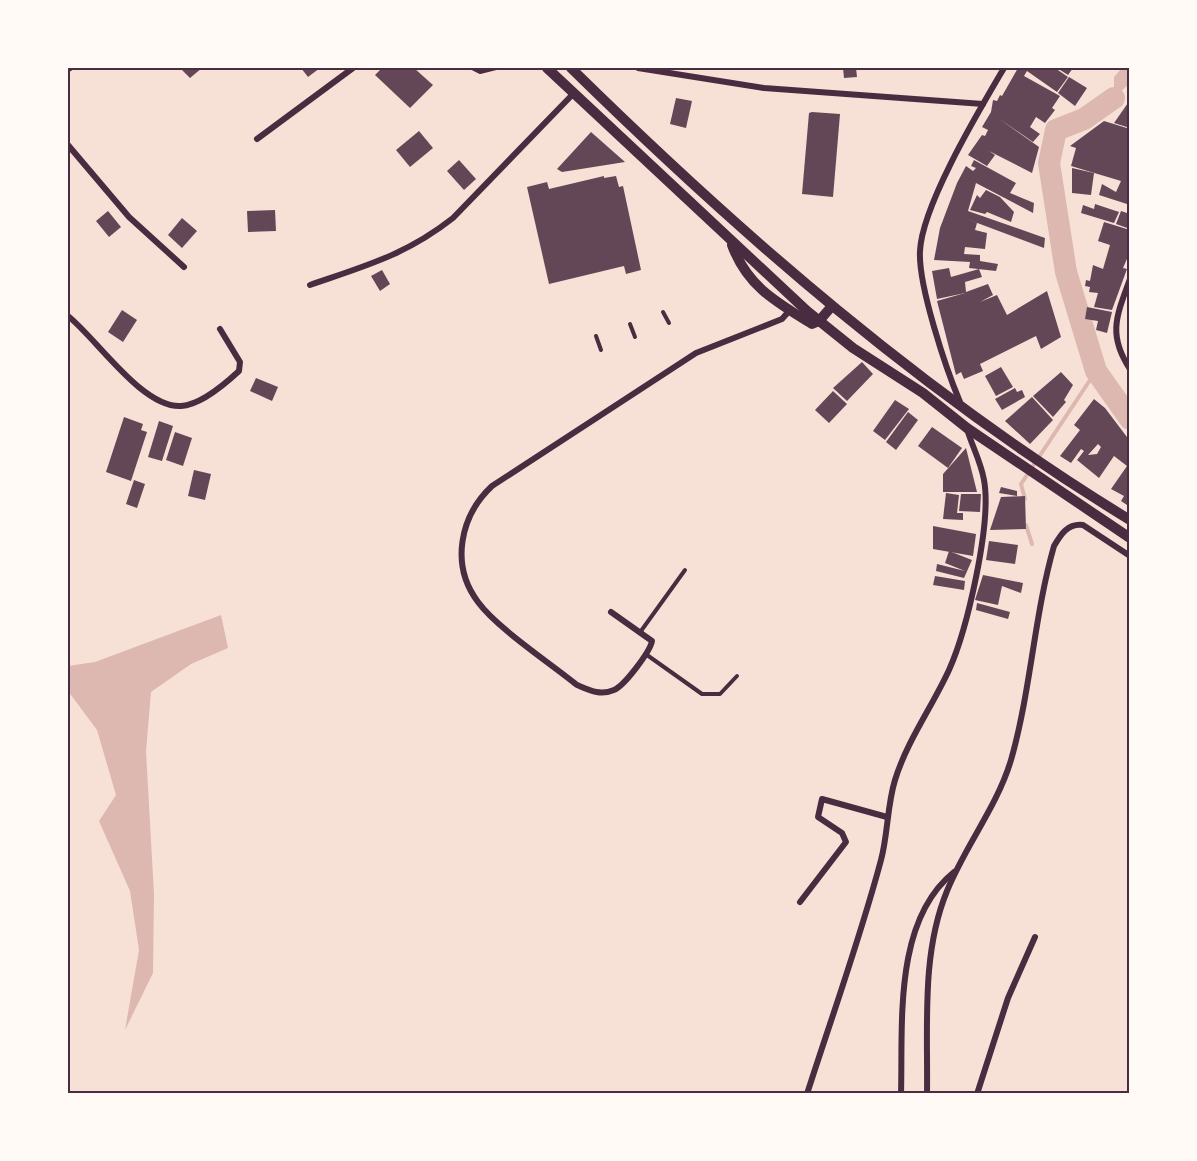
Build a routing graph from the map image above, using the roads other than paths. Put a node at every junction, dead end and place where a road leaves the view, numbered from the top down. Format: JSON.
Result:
{"nodes":[{"id":1,"x":353,"y":68,"type":"edge"},
{"id":2,"x":472,"y":68,"type":"edge"},
{"id":3,"x":496,"y":68,"type":"edge"},
{"id":4,"x":547,"y":68,"type":"edge"},
{"id":5,"x":572,"y":68,"type":"edge"},
{"id":6,"x":638,"y":68,"type":"edge"},
{"id":7,"x":647,"y":68,"type":"edge"},
{"id":8,"x":1004,"y":68,"type":"edge"},
{"id":9,"x":575,"y":92,"type":"junction"},
{"id":10,"x":983,"y":104,"type":"junction"},
{"id":11,"x":256,"y":139,"type":"dead end"},
{"id":12,"x":68,"y":145,"type":"edge"},
{"id":13,"x":731,"y":242,"type":"junction"},
{"id":14,"x":184,"y":267,"type":"dead end"},
{"id":15,"x":1130,"y":279,"type":"edge"},
{"id":16,"x":310,"y":285,"type":"dead end"},
{"id":17,"x":832,"y":306,"type":"junction"},
{"id":18,"x":663,"y":312,"type":"dead end"},
{"id":19,"x":786,"y":315,"type":"junction"},
{"id":20,"x":68,"y":316,"type":"edge"},
{"id":21,"x":819,"y":321,"type":"junction"},
{"id":22,"x":669,"y":323,"type":"dead end"},
{"id":23,"x":630,"y":324,"type":"dead end"},
{"id":24,"x":220,"y":329,"type":"dead end"},
{"id":25,"x":596,"y":336,"type":"dead end"},
{"id":26,"x":635,"y":337,"type":"dead end"},
{"id":27,"x":601,"y":350,"type":"dead end"},
{"id":28,"x":1130,"y":369,"type":"edge"},
{"id":29,"x":930,"y":384,"type":"junction"},
{"id":30,"x":922,"y":393,"type":"junction"},
{"id":31,"x":962,"y":406,"type":"junction"},
{"id":32,"x":967,"y":429,"type":"junction"},
{"id":33,"x":1130,"y":520,"type":"edge"},
{"id":34,"x":1130,"y":538,"type":"edge"},
{"id":35,"x":1130,"y":556,"type":"edge"},
{"id":36,"x":685,"y":570,"type":"dead end"},
{"id":37,"x":611,"y":612,"type":"dead end"},
{"id":38,"x":641,"y":631,"type":"junction"},
{"id":39,"x":647,"y":655,"type":"junction"},
{"id":40,"x":737,"y":676,"type":"dead end"},
{"id":41,"x":887,"y":817,"type":"junction"},
{"id":42,"x":957,"y":870,"type":"junction"},
{"id":43,"x":800,"y":902,"type":"dead end"},
{"id":44,"x":1035,"y":937,"type":"dead end"},
{"id":45,"x":807,"y":1094,"type":"edge"},
{"id":46,"x":901,"y":1094,"type":"edge"},
{"id":47,"x":927,"y":1094,"type":"edge"},
{"id":48,"x":977,"y":1094,"type":"edge"}],
"edges":[{"from":1,"to":11,"type":"street"},
{"from":2,"to":3,"type":"lane"},
{"from":4,"to":9,"type":"main road"},
{"from":5,"to":17,"type":"main road"},
{"from":6,"to":7,"type":"street"},
{"from":7,"to":10,"type":"street"},
{"from":8,"to":10,"type":"street"},
{"from":9,"to":13,"type":"main road"},
{"from":9,"to":16,"type":"street"},
{"from":10,"to":31,"type":"street"},
{"from":12,"to":14,"type":"street"},
{"from":13,"to":19,"type":"main road"},
{"from":13,"to":21,"type":"main road"},
{"from":15,"to":28,"type":"street"},
{"from":17,"to":21,"type":"main road"},
{"from":17,"to":29,"type":"main road"},
{"from":18,"to":22,"type":"lane"},
{"from":19,"to":21,"type":"main road"},
{"from":19,"to":39,"type":"street"},
{"from":20,"to":24,"type":"street"},
{"from":21,"to":30,"type":"main road"},
{"from":23,"to":26,"type":"lane"},
{"from":25,"to":27,"type":"lane"},
{"from":29,"to":30,"type":"main road"},
{"from":29,"to":31,"type":"main road"},
{"from":30,"to":32,"type":"main road"},
{"from":31,"to":33,"type":"main road"},
{"from":32,"to":34,"type":"main road"},
{"from":32,"to":41,"type":"street"},
{"from":35,"to":42,"type":"street"},
{"from":36,"to":38,"type":"lane"},
{"from":37,"to":38,"type":"street"},
{"from":38,"to":39,"type":"street"},
{"from":39,"to":40,"type":"lane"},
{"from":41,"to":43,"type":"street"},
{"from":41,"to":45,"type":"street"},
{"from":42,"to":46,"type":"street"},
{"from":42,"to":47,"type":"street"},
{"from":44,"to":48,"type":"street"}]}
